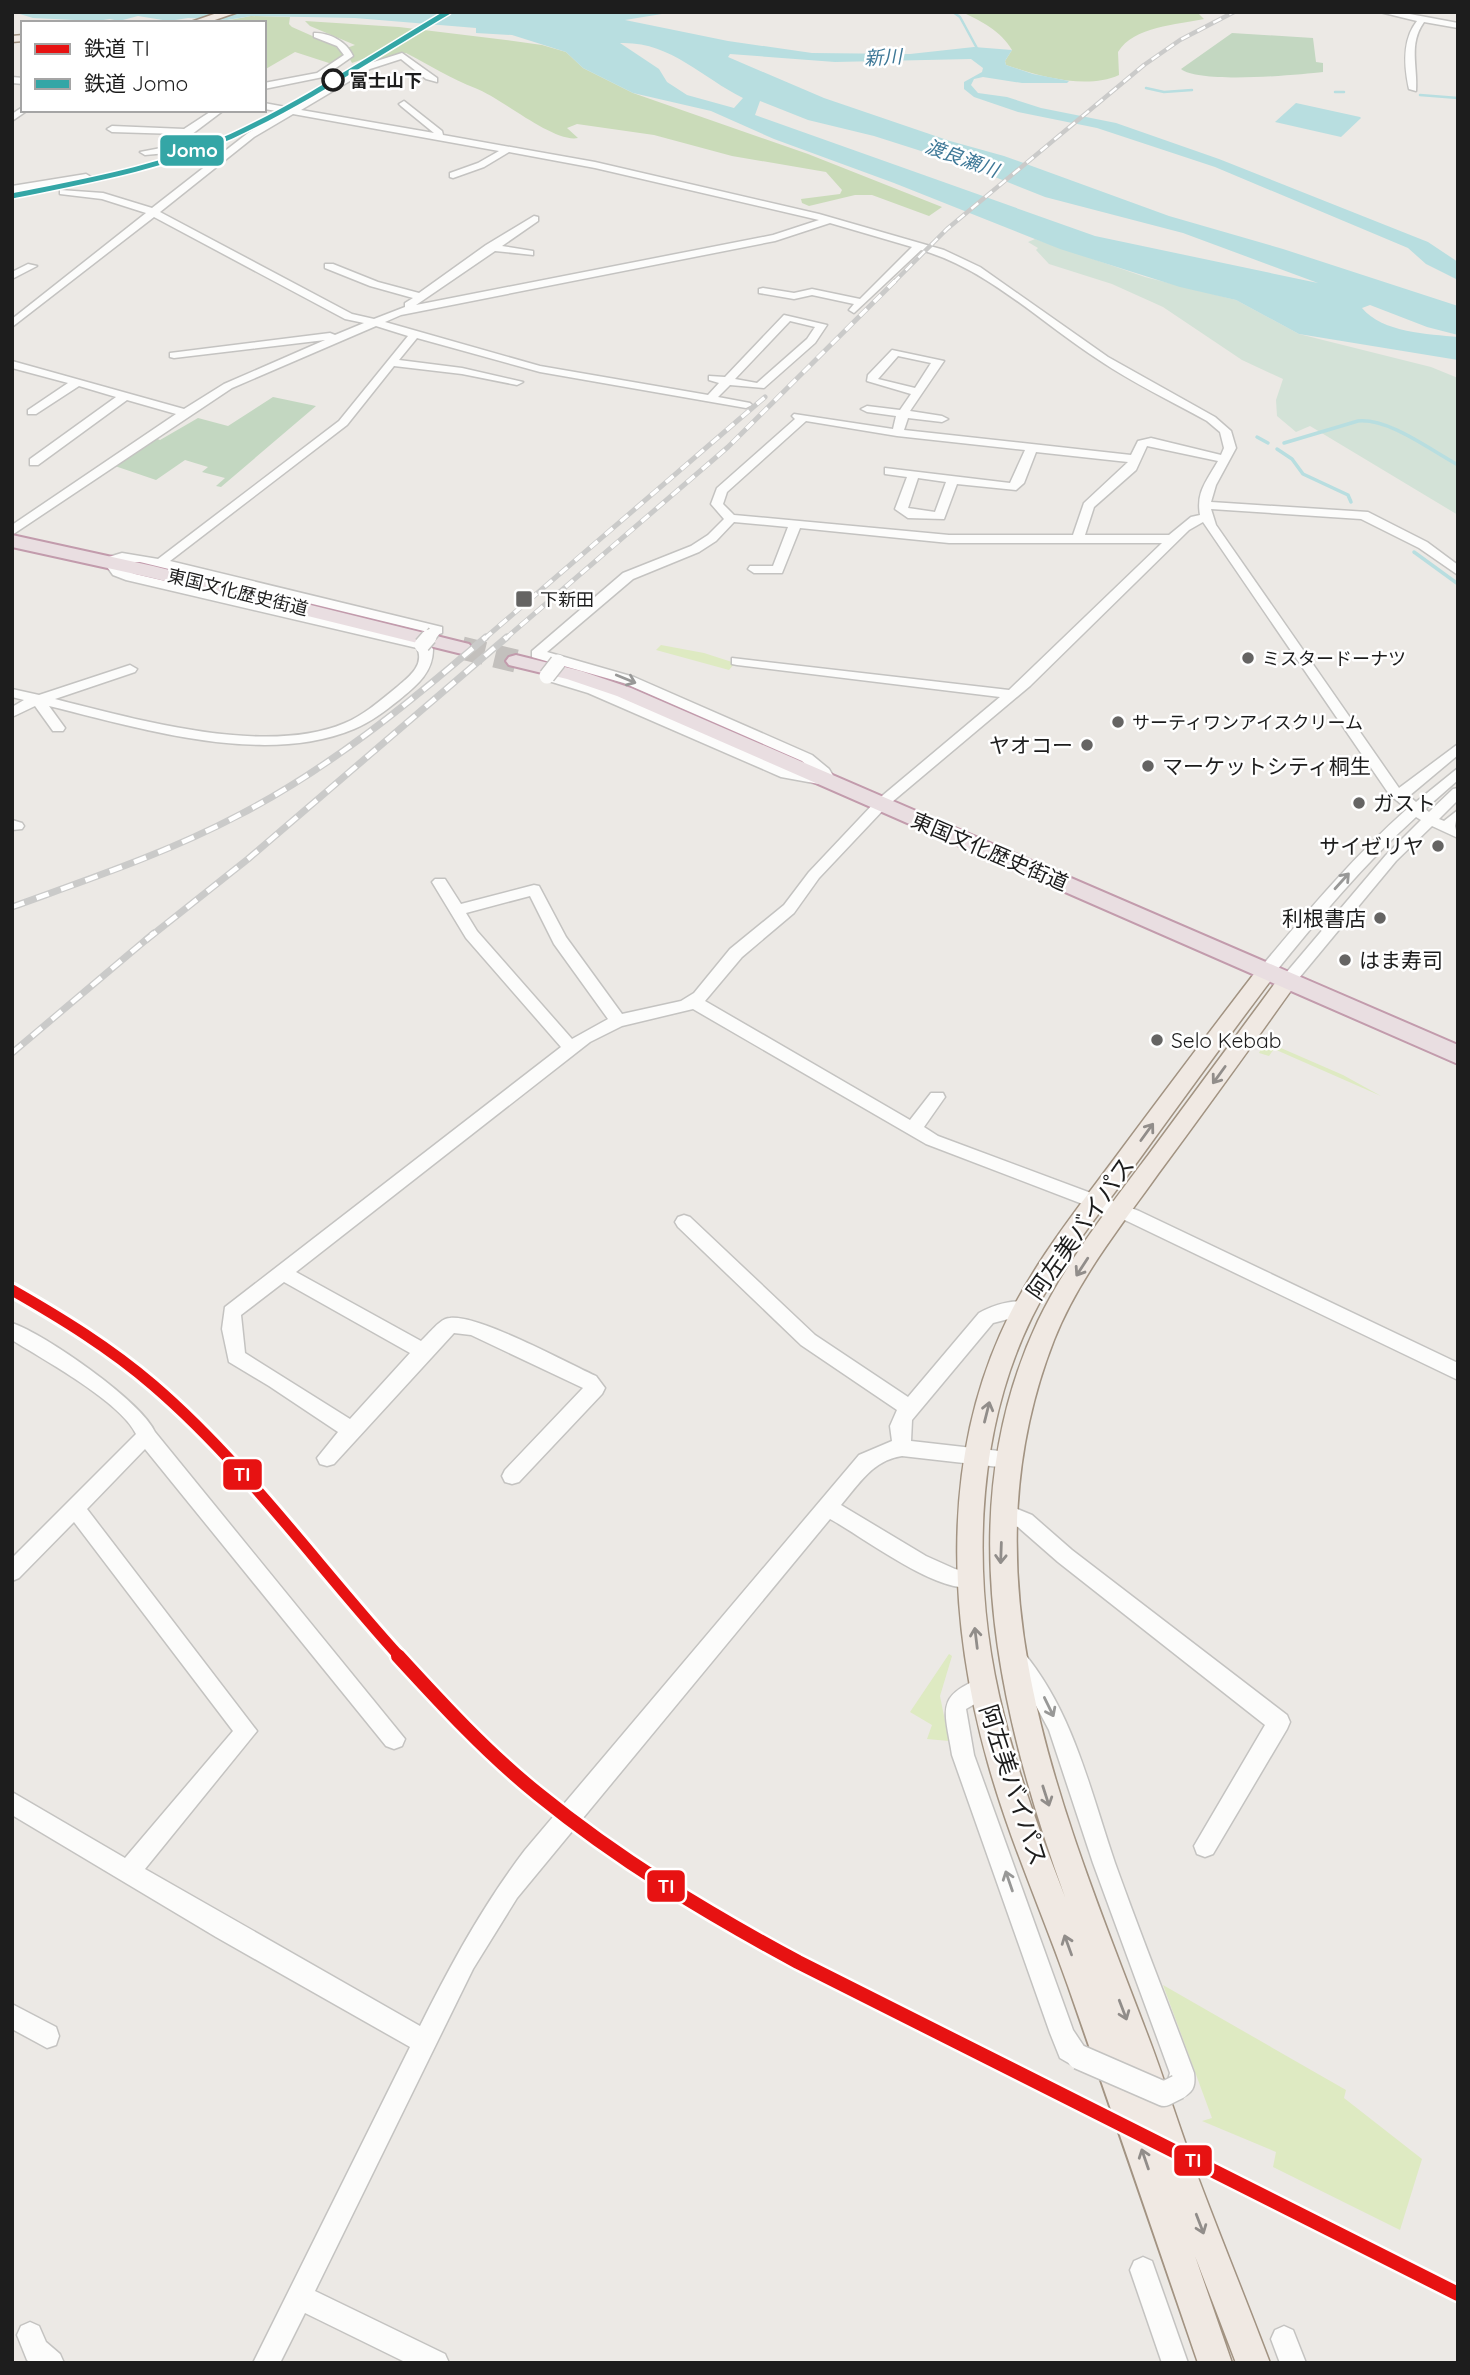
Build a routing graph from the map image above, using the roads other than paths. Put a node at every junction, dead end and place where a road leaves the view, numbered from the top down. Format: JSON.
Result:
{"nodes":[{"id":1,"x":233,"y":12,"type":"edge"},
{"id":2,"x":1384,"y":12,"type":"edge"},
{"id":3,"x":1416,"y":17,"type":"edge"},
{"id":4,"x":200,"y":21,"type":"edge"},
{"id":5,"x":1458,"y":26,"type":"edge"},
{"id":6,"x":317,"y":35,"type":"dead end"},
{"id":7,"x":434,"y":80,"type":"dead end"},
{"id":8,"x":266,"y":86,"type":"edge"},
{"id":9,"x":1413,"y":89,"type":"dead end"},
{"id":10,"x":404,"y":103,"type":"dead end"},
{"id":11,"x":266,"y":106,"type":"edge"},
{"id":12,"x":293,"y":111,"type":"junction"},
{"id":13,"x":217,"y":112,"type":"edge"},
{"id":14,"x":112,"y":129,"type":"dead end"},
{"id":15,"x":186,"y":132,"type":"junction"},
{"id":16,"x":438,"y":137,"type":"junction"},
{"id":17,"x":508,"y":149,"type":"junction"},
{"id":18,"x":145,"y":152,"type":"dead end"},
{"id":19,"x":453,"y":175,"type":"dead end"},
{"id":20,"x":86,"y":177,"type":"dead end"},
{"id":21,"x":12,"y":189,"type":"edge"},
{"id":22,"x":63,"y":192,"type":"dead end"},
{"id":23,"x":152,"y":212,"type":"junction"},
{"id":24,"x":534,"y":219,"type":"dead end"},
{"id":25,"x":830,"y":220,"type":"junction"},
{"id":26,"x":919,"y":246,"type":"junction"},
{"id":27,"x":490,"y":247,"type":"junction"},
{"id":28,"x":528,"y":253,"type":"dead end"},
{"id":29,"x":32,"y":266,"type":"dead end"},
{"id":30,"x":329,"y":266,"type":"dead end"},
{"id":31,"x":12,"y":276,"type":"edge"},
{"id":32,"x":764,"y":291,"type":"dead end"},
{"id":33,"x":422,"y":297,"type":"junction"},
{"id":34,"x":398,"y":312,"type":"junction"},
{"id":35,"x":15,"y":320,"type":"edge"},
{"id":36,"x":375,"y":321,"type":"junction"},
{"id":37,"x":348,"y":334,"type":"junction"},
{"id":38,"x":414,"y":335,"type":"junction"},
{"id":39,"x":174,"y":355,"type":"dead end"},
{"id":40,"x":393,"y":363,"type":"junction"},
{"id":41,"x":12,"y":364,"type":"edge"},
{"id":42,"x":713,"y":378,"type":"dead end"},
{"id":43,"x":727,"y":381,"type":"junction"},
{"id":44,"x":78,"y":382,"type":"junction"},
{"id":45,"x":517,"y":382,"type":"dead end"},
{"id":46,"x":918,"y":391,"type":"junction"},
{"id":47,"x":125,"y":396,"type":"junction"},
{"id":48,"x":712,"y":398,"type":"junction"},
{"id":49,"x":746,"y":405,"type":"dead end"},
{"id":50,"x":867,"y":409,"type":"dead end"},
{"id":51,"x":32,"y":412,"type":"dead end"},
{"id":52,"x":185,"y":413,"type":"junction"},
{"id":53,"x":903,"y":414,"type":"junction"},
{"id":54,"x":943,"y":419,"type":"dead end"},
{"id":55,"x":897,"y":433,"type":"junction"},
{"id":56,"x":1031,"y":449,"type":"junction"},
{"id":57,"x":1225,"y":458,"type":"junction"},
{"id":58,"x":1136,"y":459,"type":"junction"},
{"id":59,"x":34,"y":462,"type":"dead end"},
{"id":60,"x":889,"y":471,"type":"dead end"},
{"id":61,"x":914,"y":474,"type":"junction"},
{"id":62,"x":953,"y":480,"type":"junction"},
{"id":63,"x":1205,"y":512,"type":"junction"},
{"id":64,"x":731,"y":518,"type":"junction"},
{"id":65,"x":795,"y":525,"type":"junction"},
{"id":66,"x":12,"y":531,"type":"edge"},
{"id":67,"x":1078,"y":539,"type":"junction"},
{"id":68,"x":1172,"y":540,"type":"junction"},
{"id":69,"x":12,"y":541,"type":"edge"},
{"id":70,"x":106,"y":562,"type":"junction"},
{"id":71,"x":160,"y":563,"type":"junction"},
{"id":72,"x":754,"y":569,"type":"dead end"},
{"id":73,"x":1458,"y":571,"type":"edge"},
{"id":74,"x":422,"y":645,"type":"junction"},
{"id":75,"x":463,"y":648,"type":"tunnel mouth"},
{"id":76,"x":516,"y":661,"type":"tunnel mouth"},
{"id":77,"x":559,"y":661,"type":"junction"},
{"id":78,"x":737,"y":661,"type":"dead end"},
{"id":79,"x":130,"y":668,"type":"dead end"},
{"id":80,"x":12,"y":693,"type":"edge"},
{"id":81,"x":1012,"y":694,"type":"junction"},
{"id":82,"x":41,"y":700,"type":"junction"},
{"id":83,"x":12,"y":713,"type":"edge"},
{"id":84,"x":58,"y":728,"type":"dead end"},
{"id":85,"x":1458,"y":748,"type":"edge"},
{"id":86,"x":1458,"y":772,"type":"edge"},
{"id":87,"x":830,"y":782,"type":"junction"},
{"id":88,"x":1458,"y":792,"type":"edge"},
{"id":89,"x":1399,"y":797,"type":"junction"},
{"id":90,"x":881,"y":804,"type":"junction"},
{"id":91,"x":1414,"y":809,"type":"junction"},
{"id":92,"x":1458,"y":815,"type":"edge"},
{"id":93,"x":1428,"y":819,"type":"junction"},
{"id":94,"x":1451,"y":830,"type":"edge"},
{"id":95,"x":440,"y":881,"type":"dead end"},
{"id":96,"x":456,"y":910,"type":"junction"},
{"id":97,"x":1278,"y":976,"type":"junction"},
{"id":98,"x":694,"y":1002,"type":"junction"},
{"id":99,"x":618,"y":1021,"type":"junction"},
{"id":100,"x":570,"y":1048,"type":"junction"},
{"id":101,"x":1458,"y":1055,"type":"edge"},
{"id":102,"x":937,"y":1097,"type":"dead end"},
{"id":103,"x":912,"y":1130,"type":"junction"},
{"id":104,"x":1095,"y":1201,"type":"junction"},
{"id":105,"x":1120,"y":1211,"type":"junction"},
{"id":106,"x":684,"y":1222,"type":"dead end"},
{"id":107,"x":283,"y":1273,"type":"junction"},
{"id":108,"x":1025,"y":1308,"type":"junction"},
{"id":109,"x":12,"y":1330,"type":"edge"},
{"id":110,"x":422,"y":1351,"type":"junction"},
{"id":111,"x":1458,"y":1372,"type":"edge"},
{"id":112,"x":909,"y":1408,"type":"junction"},
{"id":113,"x":350,"y":1430,"type":"junction"},
{"id":114,"x":147,"y":1437,"type":"junction"},
{"id":115,"x":902,"y":1448,"type":"junction"},
{"id":116,"x":977,"y":1457,"type":"junction"},
{"id":117,"x":327,"y":1458,"type":"dead end"},
{"id":118,"x":1008,"y":1460,"type":"junction"},
{"id":119,"x":512,"y":1476,"type":"dead end"},
{"id":120,"x":825,"y":1507,"type":"junction"},
{"id":121,"x":73,"y":1510,"type":"junction"},
{"id":122,"x":1003,"y":1512,"type":"junction"},
{"id":123,"x":12,"y":1572,"type":"edge"},
{"id":124,"x":971,"y":1580,"type":"junction"},
{"id":125,"x":1009,"y":1652,"type":"junction"},
{"id":126,"x":984,"y":1687,"type":"junction"},
{"id":127,"x":394,"y":1739,"type":"dead end"},
{"id":128,"x":12,"y":1803,"type":"edge"},
{"id":129,"x":1205,"y":1846,"type":"dead end"},
{"id":130,"x":128,"y":1872,"type":"junction"},
{"id":131,"x":12,"y":2016,"type":"edge"},
{"id":132,"x":47,"y":2036,"type":"dead end"},
{"id":133,"x":424,"y":2042,"type":"junction"},
{"id":134,"x":1143,"y":2270,"type":"dead end"},
{"id":135,"x":298,"y":2296,"type":"junction"},
{"id":136,"x":30,"y":2335,"type":"dead end"},
{"id":137,"x":51,"y":2363,"type":"edge"},
{"id":138,"x":266,"y":2363,"type":"edge"},
{"id":139,"x":436,"y":2363,"type":"edge"},
{"id":140,"x":1175,"y":2363,"type":"edge"},
{"id":141,"x":1215,"y":2363,"type":"edge"},
{"id":142,"x":1253,"y":2363,"type":"edge"}],
"edges":[{"from":1,"to":4,"type":"main road"},
{"from":2,"to":3,"type":"street"},
{"from":3,"to":5,"type":"street"},
{"from":3,"to":9,"type":"street"},
{"from":6,"to":8,"type":"street"},
{"from":7,"to":12,"type":"street"},
{"from":10,"to":16,"type":"street"},
{"from":11,"to":12,"type":"street"},
{"from":12,"to":16,"type":"street"},
{"from":12,"to":23,"type":"street"},
{"from":13,"to":15,"type":"street"},
{"from":14,"to":15,"type":"street"},
{"from":15,"to":18,"type":"street"},
{"from":16,"to":17,"type":"street"},
{"from":17,"to":19,"type":"street"},
{"from":17,"to":25,"type":"street"},
{"from":20,"to":21,"type":"street"},
{"from":22,"to":23,"type":"street"},
{"from":23,"to":35,"type":"street"},
{"from":23,"to":36,"type":"street"},
{"from":24,"to":27,"type":"street"},
{"from":25,"to":26,"type":"street"},
{"from":25,"to":34,"type":"street"},
{"from":26,"to":32,"type":"street"},
{"from":26,"to":57,"type":"street"},
{"from":27,"to":28,"type":"street"},
{"from":27,"to":33,"type":"street"},
{"from":29,"to":31,"type":"street"},
{"from":30,"to":33,"type":"street"},
{"from":33,"to":34,"type":"street"},
{"from":34,"to":36,"type":"street"},
{"from":36,"to":37,"type":"street"},
{"from":36,"to":38,"type":"street"},
{"from":37,"to":39,"type":"street"},
{"from":37,"to":52,"type":"street"},
{"from":38,"to":40,"type":"street"},
{"from":38,"to":48,"type":"street"},
{"from":40,"to":45,"type":"street"},
{"from":40,"to":71,"type":"street"},
{"from":41,"to":44,"type":"street"},
{"from":42,"to":43,"type":"street"},
{"from":43,"to":43,"type":"street"},
{"from":43,"to":48,"type":"street"},
{"from":44,"to":47,"type":"street"},
{"from":44,"to":51,"type":"street"},
{"from":46,"to":46,"type":"street"},
{"from":46,"to":53,"type":"street"},
{"from":47,"to":52,"type":"street"},
{"from":47,"to":59,"type":"street"},
{"from":48,"to":49,"type":"street"},
{"from":50,"to":53,"type":"street"},
{"from":52,"to":66,"type":"street"},
{"from":53,"to":54,"type":"street"},
{"from":53,"to":55,"type":"street"},
{"from":55,"to":56,"type":"street"},
{"from":55,"to":64,"type":"street"},
{"from":56,"to":58,"type":"street"},
{"from":56,"to":62,"type":"street"},
{"from":57,"to":58,"type":"street"},
{"from":57,"to":63,"type":"street"},
{"from":58,"to":67,"type":"street"},
{"from":60,"to":61,"type":"street"},
{"from":61,"to":62,"type":"street"},
{"from":61,"to":62,"type":"street"},
{"from":63,"to":68,"type":"street"},
{"from":63,"to":73,"type":"street"},
{"from":63,"to":89,"type":"street"},
{"from":64,"to":65,"type":"street"},
{"from":64,"to":77,"type":"street"},
{"from":65,"to":67,"type":"street"},
{"from":65,"to":72,"type":"street"},
{"from":67,"to":68,"type":"street"},
{"from":68,"to":81,"type":"street"},
{"from":69,"to":70,"type":"highway","name":"東国文化歴史街道"},
{"from":70,"to":71,"type":"street"},
{"from":70,"to":74,"type":"street"},
{"from":70,"to":75,"type":"highway","name":"東国文化歴史街道"},
{"from":71,"to":74,"type":"street","bridge":true},
{"from":74,"to":82,"type":"street"},
{"from":76,"to":87,"type":"highway","name":"東国文化歴史街道"},
{"from":77,"to":87,"type":"street","one_way":true},
{"from":77,"to":87,"type":"street","bridge":true},
{"from":78,"to":81,"type":"street"},
{"from":79,"to":82,"type":"street"},
{"from":80,"to":82,"type":"street"},
{"from":81,"to":90,"type":"street"},
{"from":82,"to":83,"type":"street"},
{"from":82,"to":84,"type":"street"},
{"from":85,"to":89,"type":"street"},
{"from":86,"to":91,"type":"street"},
{"from":87,"to":90,"type":"highway","name":"東国文化歴史街道"},
{"from":88,"to":93,"type":"street"},
{"from":89,"to":91,"type":"street"},
{"from":90,"to":97,"type":"highway","name":"東国文化歴史街道"},
{"from":90,"to":98,"type":"street"},
{"from":91,"to":93,"type":"street"},
{"from":97,"to":91,"type":"street","one_way":true},
{"from":92,"to":94,"type":"street"},
{"from":93,"to":94,"type":"street"},
{"from":93,"to":97,"type":"street"},
{"from":95,"to":96,"type":"street"},
{"from":96,"to":99,"type":"street"},
{"from":96,"to":100,"type":"street"},
{"from":97,"to":101,"type":"highway","name":"東国文化歴史街道"},
{"from":104,"to":97,"type":"main road","name":"阿左美バイパス","one_way":true},
{"from":97,"to":105,"type":"main road","name":"阿左美バイパス","one_way":true},
{"from":98,"to":99,"type":"street"},
{"from":98,"to":103,"type":"street"},
{"from":99,"to":100,"type":"street"},
{"from":100,"to":107,"type":"street"},
{"from":102,"to":103,"type":"street"},
{"from":103,"to":104,"type":"street"},
{"from":104,"to":105,"type":"street"},
{"from":104,"to":108,"type":"main road","name":"阿左美バイパス"},
{"from":105,"to":111,"type":"street"},
{"from":105,"to":118,"type":"main road","name":"阿左美バイパス","one_way":true},
{"from":106,"to":112,"type":"street"},
{"from":107,"to":110,"type":"street"},
{"from":107,"to":113,"type":"street"},
{"from":108,"to":112,"type":"street"},
{"from":116,"to":108,"type":"main road","name":"阿左美バイパス","one_way":true},
{"from":109,"to":114,"type":"street"},
{"from":110,"to":113,"type":"street"},
{"from":110,"to":119,"type":"street"},
{"from":112,"to":115,"type":"street"},
{"from":113,"to":117,"type":"street"},
{"from":114,"to":121,"type":"street"},
{"from":114,"to":127,"type":"street"},
{"from":115,"to":116,"type":"street"},
{"from":115,"to":120,"type":"street"},
{"from":116,"to":118,"type":"street"},
{"from":116,"to":124,"type":"main road","name":"阿左美バイパス"},
{"from":118,"to":122,"type":"main road","name":"阿左美バイパス"},
{"from":120,"to":124,"type":"street"},
{"from":120,"to":133,"type":"street"},
{"from":121,"to":123,"type":"street"},
{"from":121,"to":130,"type":"street"},
{"from":122,"to":125,"type":"main road","name":"阿左美バイパス","one_way":true},
{"from":122,"to":129,"type":"street"},
{"from":126,"to":124,"type":"main road","name":"阿左美バイパス","one_way":true},
{"from":125,"to":126,"type":"street","one_way":true,"bridge":true},
{"from":125,"to":142,"type":"main road","name":"阿左美バイパス","one_way":true},
{"from":141,"to":126,"type":"main road","name":"阿左美バイパス","one_way":true},
{"from":128,"to":130,"type":"street"},
{"from":130,"to":133,"type":"street"},
{"from":131,"to":132,"type":"street"},
{"from":133,"to":135,"type":"street"},
{"from":134,"to":140,"type":"street"},
{"from":135,"to":138,"type":"street"},
{"from":135,"to":139,"type":"street"},
{"from":136,"to":137,"type":"street"}]}
